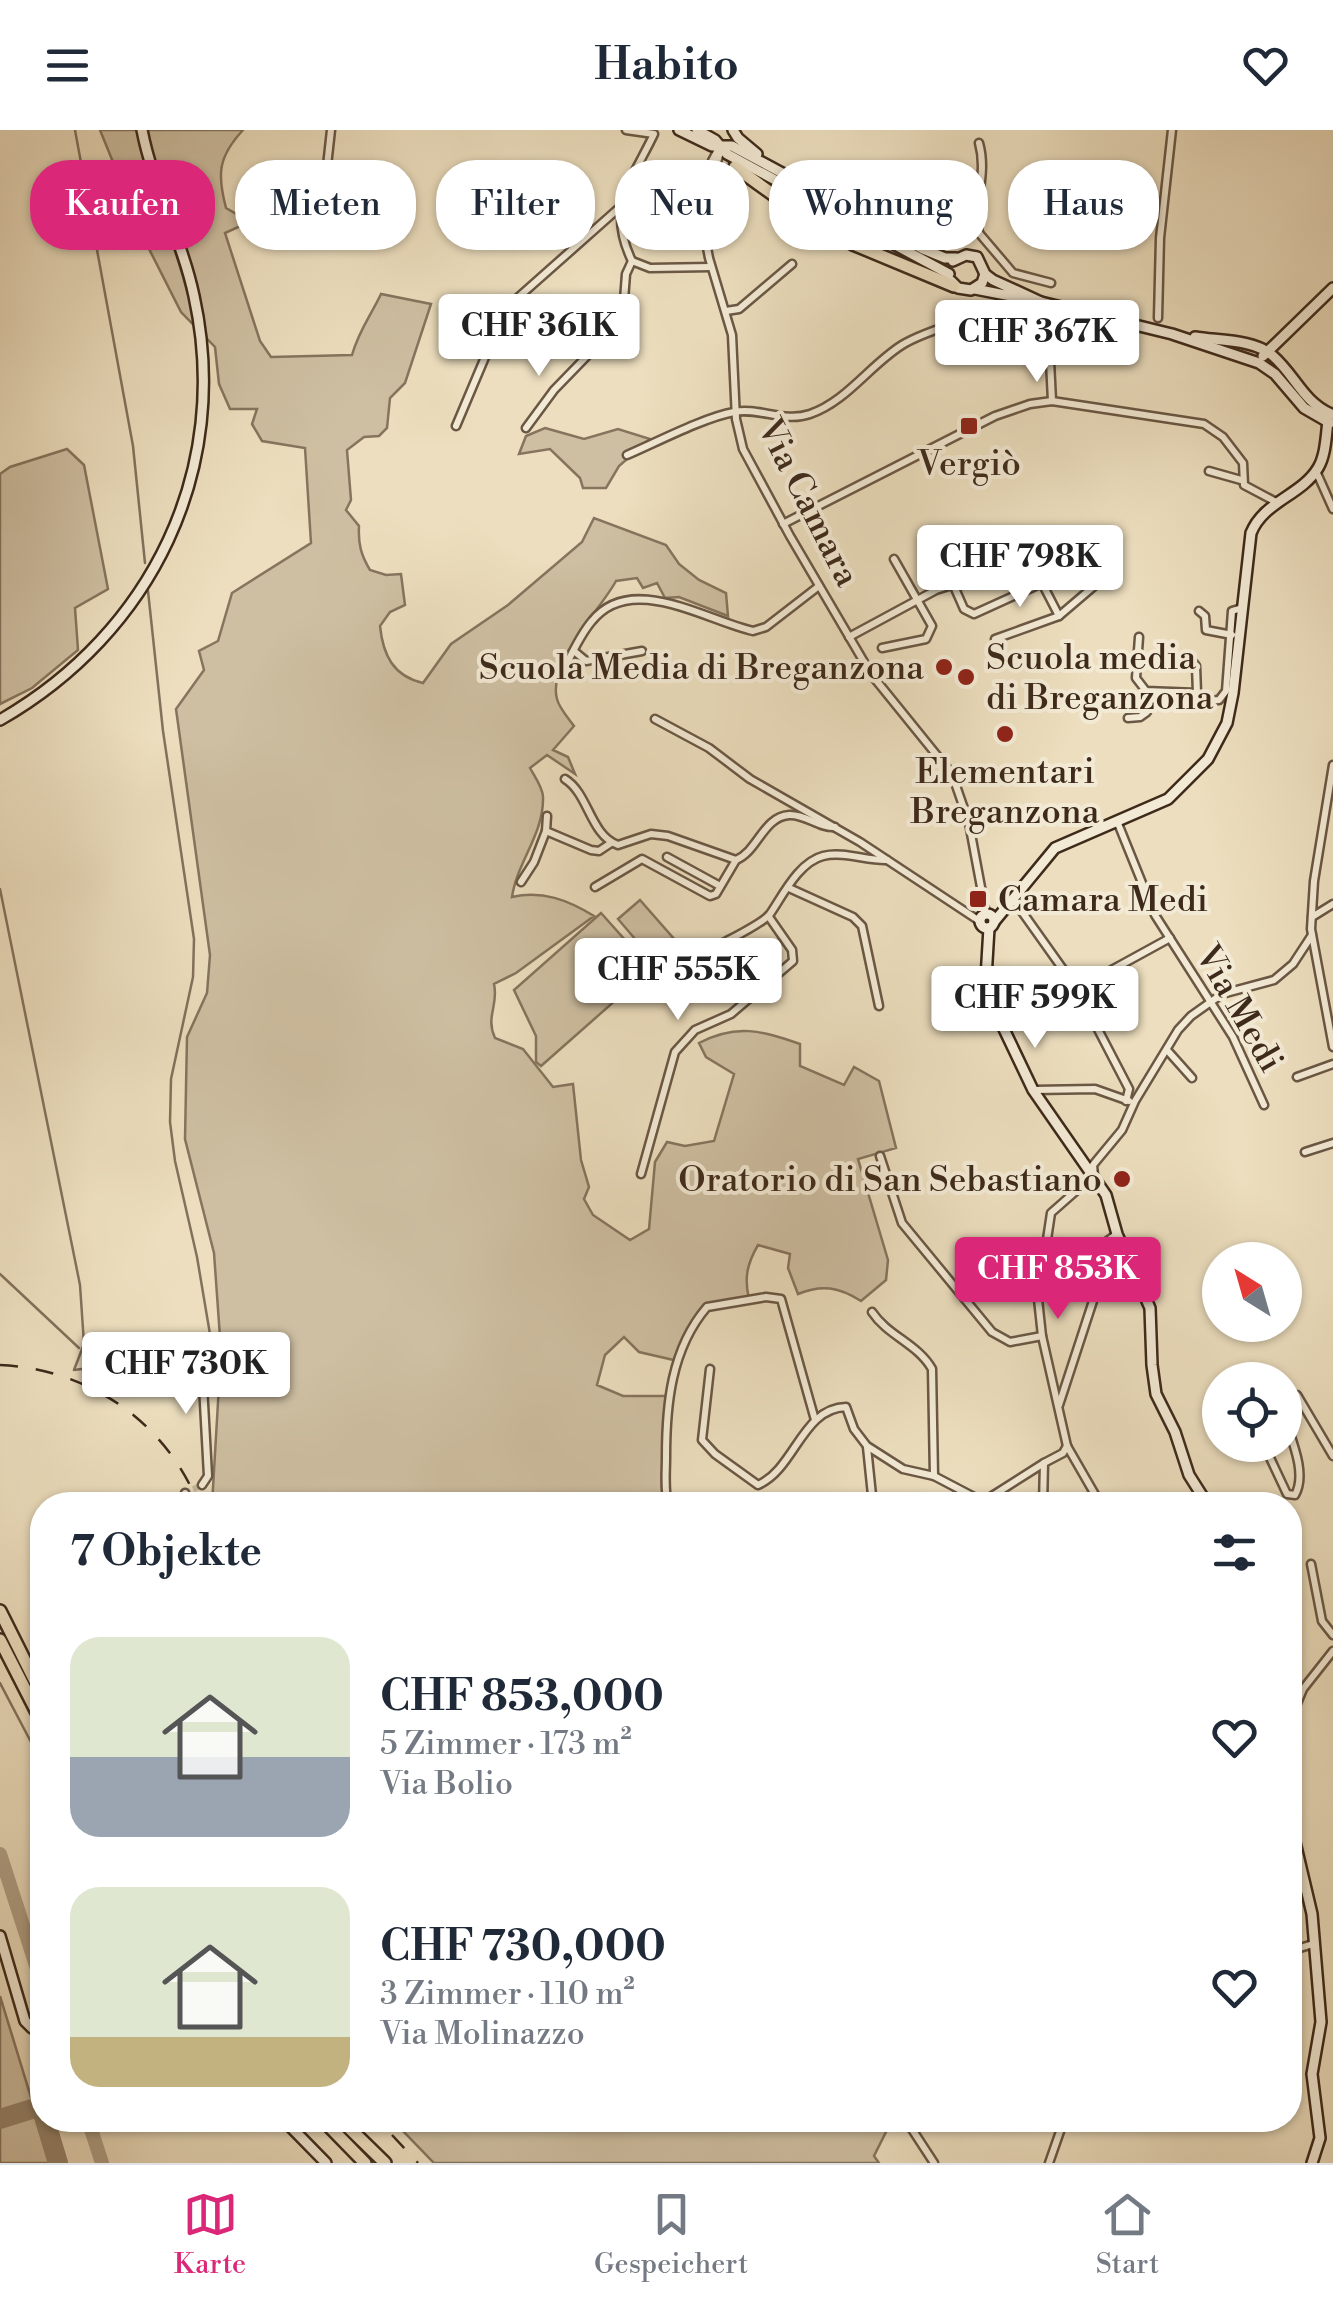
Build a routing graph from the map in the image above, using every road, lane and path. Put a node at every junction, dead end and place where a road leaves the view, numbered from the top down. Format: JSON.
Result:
{"nodes":[{"id":1,"x":142,"y":130,"type":"edge"},
{"id":2,"x":332,"y":130,"type":"edge"},
{"id":3,"x":626,"y":130,"type":"edge"},
{"id":4,"x":679,"y":130,"type":"edge"},
{"id":5,"x":698,"y":130,"type":"edge"},
{"id":6,"x":728,"y":130,"type":"edge"},
{"id":7,"x":1172,"y":130,"type":"edge"},
{"id":8,"x":979,"y":143,"type":"dead end"},
{"id":9,"x":720,"y":146,"type":"junction"},
{"id":10,"x":328,"y":160,"type":"edge"},
{"id":11,"x":642,"y":160,"type":"edge"},
{"id":12,"x":713,"y":160,"type":"edge"},
{"id":13,"x":717,"y":160,"type":"edge"},
{"id":14,"x":733,"y":160,"type":"edge"},
{"id":15,"x":769,"y":162,"type":"edge"},
{"id":16,"x":769,"y":165,"type":"edge"},
{"id":17,"x":749,"y":170,"type":"tunnel mouth"},
{"id":18,"x":749,"y":173,"type":"tunnel mouth"},
{"id":19,"x":615,"y":212,"type":"edge"},
{"id":20,"x":627,"y":250,"type":"edge"},
{"id":21,"x":708,"y":250,"type":"edge"},
{"id":22,"x":925,"y":250,"type":"edge"},
{"id":23,"x":994,"y":251,"type":"junction"},
{"id":24,"x":956,"y":258,"type":"junction"},
{"id":25,"x":632,"y":260,"type":"junction"},
{"id":26,"x":981,"y":261,"type":"junction"},
{"id":27,"x":792,"y":264,"type":"dead end"},
{"id":28,"x":711,"y":267,"type":"junction"},
{"id":29,"x":985,"y":274,"type":"junction"},
{"id":30,"x":952,"y":280,"type":"junction"},
{"id":31,"x":1051,"y":284,"type":"dead end"},
{"id":32,"x":1333,"y":288,"type":"edge"},
{"id":33,"x":975,"y":289,"type":"junction"},
{"id":34,"x":1333,"y":297,"type":"edge"},
{"id":35,"x":1041,"y":302,"type":"junction"},
{"id":36,"x":1317,"y":305,"type":"junction"},
{"id":37,"x":726,"y":311,"type":"junction"},
{"id":38,"x":1158,"y":318,"type":"dead end"},
{"id":39,"x":1172,"y":334,"type":"junction"},
{"id":40,"x":1266,"y":351,"type":"junction"},
{"id":41,"x":1259,"y":362,"type":"junction"},
{"id":42,"x":1052,"y":401,"type":"junction"},
{"id":43,"x":736,"y":411,"type":"junction"},
{"id":44,"x":1331,"y":418,"type":"edge"},
{"id":45,"x":456,"y":426,"type":"dead end"},
{"id":46,"x":526,"y":428,"type":"dead end"},
{"id":47,"x":627,"y":455,"type":"dead end"},
{"id":48,"x":1209,"y":471,"type":"dead end"},
{"id":49,"x":1316,"y":471,"type":"junction"},
{"id":50,"x":1242,"y":480,"type":"junction"},
{"id":51,"x":1276,"y":502,"type":"junction"},
{"id":52,"x":1333,"y":509,"type":"edge"},
{"id":53,"x":783,"y":524,"type":"junction"},
{"id":54,"x":894,"y":559,"type":"dead end"},
{"id":55,"x":1107,"y":574,"type":"dead end"},
{"id":56,"x":1042,"y":583,"type":"junction"},
{"id":57,"x":953,"y":584,"type":"junction"},
{"id":58,"x":820,"y":586,"type":"junction"},
{"id":59,"x":918,"y":600,"type":"junction"},
{"id":60,"x":1242,"y":608,"type":"junction"},
{"id":61,"x":1199,"y":611,"type":"dead end"},
{"id":62,"x":1059,"y":616,"type":"junction"},
{"id":63,"x":1232,"y":635,"type":"junction"},
{"id":64,"x":849,"y":637,"type":"junction"},
{"id":65,"x":1139,"y":637,"type":"dead end"},
{"id":66,"x":994,"y":639,"type":"dead end"},
{"id":67,"x":882,"y":648,"type":"dead end"},
{"id":68,"x":574,"y":651,"type":"junction"},
{"id":69,"x":642,"y":651,"type":"dead end"},
{"id":70,"x":1169,"y":658,"type":"dead end"},
{"id":71,"x":561,"y":676,"type":"dead end"},
{"id":72,"x":1146,"y":691,"type":"junction"},
{"id":73,"x":1197,"y":692,"type":"junction"},
{"id":74,"x":1128,"y":718,"type":"dead end"},
{"id":75,"x":656,"y":719,"type":"dead end"},
{"id":76,"x":0,"y":720,"type":"edge"},
{"id":77,"x":1333,"y":765,"type":"edge"},
{"id":78,"x":565,"y":779,"type":"dead end"},
{"id":79,"x":547,"y":816,"type":"dead end"},
{"id":80,"x":1117,"y":821,"type":"junction"},
{"id":81,"x":836,"y":827,"type":"junction"},
{"id":82,"x":546,"y":831,"type":"junction"},
{"id":83,"x":611,"y":843,"type":"junction"},
{"id":84,"x":667,"y":857,"type":"dead end"},
{"id":85,"x":736,"y":860,"type":"junction"},
{"id":86,"x":888,"y":860,"type":"junction"},
{"id":87,"x":521,"y":882,"type":"dead end"},
{"id":88,"x":595,"y":886,"type":"dead end"},
{"id":89,"x":720,"y":886,"type":"junction"},
{"id":90,"x":789,"y":888,"type":"junction"},
{"id":91,"x":1013,"y":899,"type":"junction"},
{"id":92,"x":1333,"y":904,"type":"edge"},
{"id":93,"x":769,"y":917,"type":"junction"},
{"id":94,"x":1312,"y":918,"type":"junction"},
{"id":95,"x":987,"y":921,"type":"junction"},
{"id":96,"x":1312,"y":935,"type":"junction"},
{"id":97,"x":1170,"y":938,"type":"junction"},
{"id":98,"x":722,"y":943,"type":"dead end"},
{"id":99,"x":1078,"y":989,"type":"junction"},
{"id":100,"x":1212,"y":1001,"type":"junction"},
{"id":101,"x":879,"y":1006,"type":"dead end"},
{"id":102,"x":1333,"y":1047,"type":"edge"},
{"id":103,"x":1167,"y":1050,"type":"junction"},
{"id":104,"x":1333,"y":1064,"type":"edge"},
{"id":105,"x":1297,"y":1077,"type":"dead end"},
{"id":106,"x":1192,"y":1078,"type":"dead end"},
{"id":107,"x":1033,"y":1090,"type":"junction"},
{"id":108,"x":1130,"y":1101,"type":"junction"},
{"id":109,"x":1264,"y":1105,"type":"dead end"},
{"id":110,"x":1333,"y":1143,"type":"edge"},
{"id":111,"x":1305,"y":1152,"type":"dead end"},
{"id":112,"x":880,"y":1156,"type":"dead end"},
{"id":113,"x":641,"y":1174,"type":"dead end"},
{"id":114,"x":1094,"y":1175,"type":"junction"},
{"id":115,"x":1117,"y":1234,"type":"junction"},
{"id":116,"x":872,"y":1312,"type":"dead end"},
{"id":117,"x":1042,"y":1336,"type":"junction"},
{"id":118,"x":201,"y":1349,"type":"dead end"},
{"id":119,"x":710,"y":1369,"type":"dead end"},
{"id":120,"x":1302,"y":1403,"type":"edge"},
{"id":121,"x":1059,"y":1406,"type":"junction"},
{"id":122,"x":814,"y":1420,"type":"junction"},
{"id":123,"x":867,"y":1446,"type":"junction"},
{"id":124,"x":1067,"y":1446,"type":"junction"},
{"id":125,"x":1333,"y":1456,"type":"edge"},
{"id":126,"x":1044,"y":1462,"type":"junction"},
{"id":127,"x":1272,"y":1462,"type":"edge"},
{"id":128,"x":1297,"y":1462,"type":"edge"},
{"id":129,"x":934,"y":1476,"type":"junction"},
{"id":130,"x":202,"y":1485,"type":"dead end"},
{"id":131,"x":666,"y":1492,"type":"edge"},
{"id":132,"x":872,"y":1492,"type":"edge"},
{"id":133,"x":966,"y":1492,"type":"edge"},
{"id":134,"x":995,"y":1492,"type":"edge"},
{"id":135,"x":1044,"y":1492,"type":"edge"},
{"id":136,"x":1093,"y":1492,"type":"edge"},
{"id":137,"x":1200,"y":1492,"type":"edge"},
{"id":138,"x":1286,"y":1492,"type":"edge"},
{"id":139,"x":1297,"y":1492,"type":"edge"},
{"id":140,"x":1311,"y":1564,"type":"dead end"},
{"id":141,"x":0,"y":1610,"type":"edge"},
{"id":142,"x":1333,"y":1634,"type":"edge"},
{"id":143,"x":0,"y":1640,"type":"edge"},
{"id":144,"x":1333,"y":1651,"type":"edge"},
{"id":145,"x":30,"y":1670,"type":"edge"},
{"id":146,"x":1302,"y":1691,"type":"edge"},
{"id":147,"x":30,"y":1699,"type":"edge"},
{"id":148,"x":1302,"y":1868,"type":"edge"},
{"id":149,"x":0,"y":1936,"type":"edge"},
{"id":150,"x":1314,"y":1944,"type":"junction"},
{"id":151,"x":1302,"y":1948,"type":"edge"},
{"id":152,"x":30,"y":2024,"type":"edge"},
{"id":153,"x":296,"y":2132,"type":"edge"},
{"id":154,"x":334,"y":2132,"type":"edge"},
{"id":155,"x":353,"y":2132,"type":"edge"},
{"id":156,"x":914,"y":2132,"type":"edge"},
{"id":157,"x":1060,"y":2132,"type":"edge"},
{"id":158,"x":326,"y":2163,"type":"edge"},
{"id":159,"x":365,"y":2163,"type":"edge"},
{"id":160,"x":385,"y":2163,"type":"edge"},
{"id":161,"x":934,"y":2163,"type":"edge"},
{"id":162,"x":1049,"y":2163,"type":"edge"},
{"id":163,"x":1312,"y":2163,"type":"edge"}],
"edges":[{"from":1,"to":76,"type":"main road"},
{"from":2,"to":10,"type":"street"},
{"from":3,"to":11,"type":"street"},
{"from":4,"to":9,"type":"main road"},
{"from":5,"to":9,"type":"main road"},
{"from":6,"to":9,"type":"main road","name":"Via Camara"},
{"from":6,"to":15,"type":"main road"},
{"from":7,"to":38,"type":"street"},
{"from":8,"to":23,"type":"street"},
{"from":9,"to":12,"type":"street","name":"Via Camara"},
{"from":9,"to":13,"type":"street","name":"Via Camara"},
{"from":9,"to":14,"type":"main road"},
{"from":9,"to":16,"type":"main road"},
{"from":17,"to":30,"type":"main road"},
{"from":18,"to":30,"type":"highway"},
{"from":19,"to":45,"type":"street"},
{"from":20,"to":25,"type":"street"},
{"from":21,"to":28,"type":"street","name":"Via Camara"},
{"from":22,"to":24,"type":"main road"},
{"from":23,"to":26,"type":"street"},
{"from":23,"to":31,"type":"street"},
{"from":24,"to":26,"type":"main road"},
{"from":24,"to":30,"type":"main road"},
{"from":25,"to":28,"type":"street"},
{"from":25,"to":46,"type":"street"},
{"from":26,"to":29,"type":"main road"},
{"from":27,"to":37,"type":"street"},
{"from":28,"to":37,"type":"street","name":"Via Camara"},
{"from":29,"to":33,"type":"main road"},
{"from":29,"to":35,"type":"main road"},
{"from":30,"to":33,"type":"main road"},
{"from":32,"to":36,"type":"main road"},
{"from":33,"to":35,"type":"main road"},
{"from":34,"to":36,"type":"street"},
{"from":35,"to":39,"type":"main road"},
{"from":36,"to":40,"type":"main road"},
{"from":37,"to":43,"type":"street","name":"Via Camara"},
{"from":39,"to":40,"type":"main road"},
{"from":39,"to":41,"type":"main road"},
{"from":40,"to":41,"type":"main road"},
{"from":40,"to":44,"type":"main road"},
{"from":41,"to":44,"type":"main road"},
{"from":42,"to":43,"type":"street"},
{"from":42,"to":50,"type":"street"},
{"from":42,"to":53,"type":"street"},
{"from":43,"to":47,"type":"street"},
{"from":43,"to":53,"type":"street","name":"Via Camara"},
{"from":44,"to":49,"type":"main road"},
{"from":48,"to":50,"type":"street"},
{"from":49,"to":51,"type":"main road"},
{"from":49,"to":52,"type":"street"},
{"from":50,"to":51,"type":"street"},
{"from":51,"to":60,"type":"main road"},
{"from":53,"to":58,"type":"street","name":"Via Camara"},
{"from":54,"to":59,"type":"street"},
{"from":55,"to":62,"type":"street"},
{"from":56,"to":57,"type":"street"},
{"from":56,"to":57,"type":"street"},
{"from":56,"to":62,"type":"street"},
{"from":57,"to":59,"type":"street"},
{"from":58,"to":64,"type":"street","name":"Via Camara"},
{"from":58,"to":68,"type":"street"},
{"from":59,"to":64,"type":"street"},
{"from":59,"to":67,"type":"street"},
{"from":60,"to":63,"type":"street"},
{"from":60,"to":80,"type":"main road"},
{"from":61,"to":63,"type":"street"},
{"from":62,"to":66,"type":"street"},
{"from":63,"to":73,"type":"street"},
{"from":64,"to":95,"type":"street","name":"Via Camara"},
{"from":65,"to":72,"type":"street"},
{"from":68,"to":69,"type":"street"},
{"from":68,"to":71,"type":"street"},
{"from":70,"to":73,"type":"street"},
{"from":72,"to":73,"type":"street"},
{"from":72,"to":74,"type":"street"},
{"from":75,"to":81,"type":"street"},
{"from":77,"to":94,"type":"street"},
{"from":78,"to":83,"type":"street"},
{"from":79,"to":82,"type":"street"},
{"from":80,"to":91,"type":"main road"},
{"from":80,"to":97,"type":"street","name":"Via Medi"},
{"from":81,"to":85,"type":"street"},
{"from":81,"to":86,"type":"street"},
{"from":82,"to":83,"type":"street"},
{"from":82,"to":87,"type":"street"},
{"from":83,"to":85,"type":"street"},
{"from":84,"to":89,"type":"street"},
{"from":85,"to":89,"type":"street"},
{"from":86,"to":90,"type":"street"},
{"from":86,"to":95,"type":"street"},
{"from":88,"to":89,"type":"street"},
{"from":90,"to":93,"type":"street"},
{"from":90,"to":101,"type":"street"},
{"from":91,"to":95,"type":"main road"},
{"from":91,"to":99,"type":"street"},
{"from":92,"to":94,"type":"street"},
{"from":93,"to":98,"type":"street"},
{"from":93,"to":113,"type":"street"},
{"from":94,"to":96,"type":"street"},
{"from":95,"to":107,"type":"main road"},
{"from":96,"to":100,"type":"street"},
{"from":96,"to":102,"type":"street"},
{"from":97,"to":99,"type":"street","name":"Via Medi"},
{"from":97,"to":100,"type":"street","name":"Via Medi"},
{"from":99,"to":108,"type":"street"},
{"from":100,"to":103,"type":"street"},
{"from":100,"to":109,"type":"street","name":"Via Medi"},
{"from":103,"to":106,"type":"street"},
{"from":103,"to":108,"type":"street"},
{"from":104,"to":105,"type":"street"},
{"from":107,"to":108,"type":"street"},
{"from":107,"to":114,"type":"main road"},
{"from":108,"to":114,"type":"street"},
{"from":110,"to":111,"type":"street"},
{"from":112,"to":117,"type":"street"},
{"from":114,"to":115,"type":"main road"},
{"from":114,"to":117,"type":"street"},
{"from":115,"to":121,"type":"street"},
{"from":115,"to":137,"type":"main road"},
{"from":116,"to":129,"type":"street"},
{"from":117,"to":121,"type":"street"},
{"from":118,"to":130,"type":"street"},
{"from":119,"to":122,"type":"street"},
{"from":120,"to":125,"type":"street"},
{"from":121,"to":124,"type":"street"},
{"from":122,"to":123,"type":"street"},
{"from":122,"to":131,"type":"street"},
{"from":123,"to":129,"type":"street"},
{"from":123,"to":132,"type":"street"},
{"from":124,"to":126,"type":"street"},
{"from":124,"to":136,"type":"street"},
{"from":126,"to":134,"type":"street"},
{"from":126,"to":135,"type":"street"},
{"from":127,"to":138,"type":"street"},
{"from":128,"to":139,"type":"street"},
{"from":129,"to":133,"type":"street"},
{"from":140,"to":142,"type":"street"},
{"from":141,"to":145,"type":"highway"},
{"from":143,"to":147,"type":"highway"},
{"from":144,"to":146,"type":"street"},
{"from":148,"to":150,"type":"main road"},
{"from":149,"to":152,"type":"main road"},
{"from":150,"to":151,"type":"street"},
{"from":150,"to":163,"type":"main road"},
{"from":153,"to":158,"type":"main road"},
{"from":154,"to":159,"type":"highway"},
{"from":155,"to":160,"type":"highway"},
{"from":156,"to":161,"type":"street"},
{"from":157,"to":162,"type":"street"}]}
